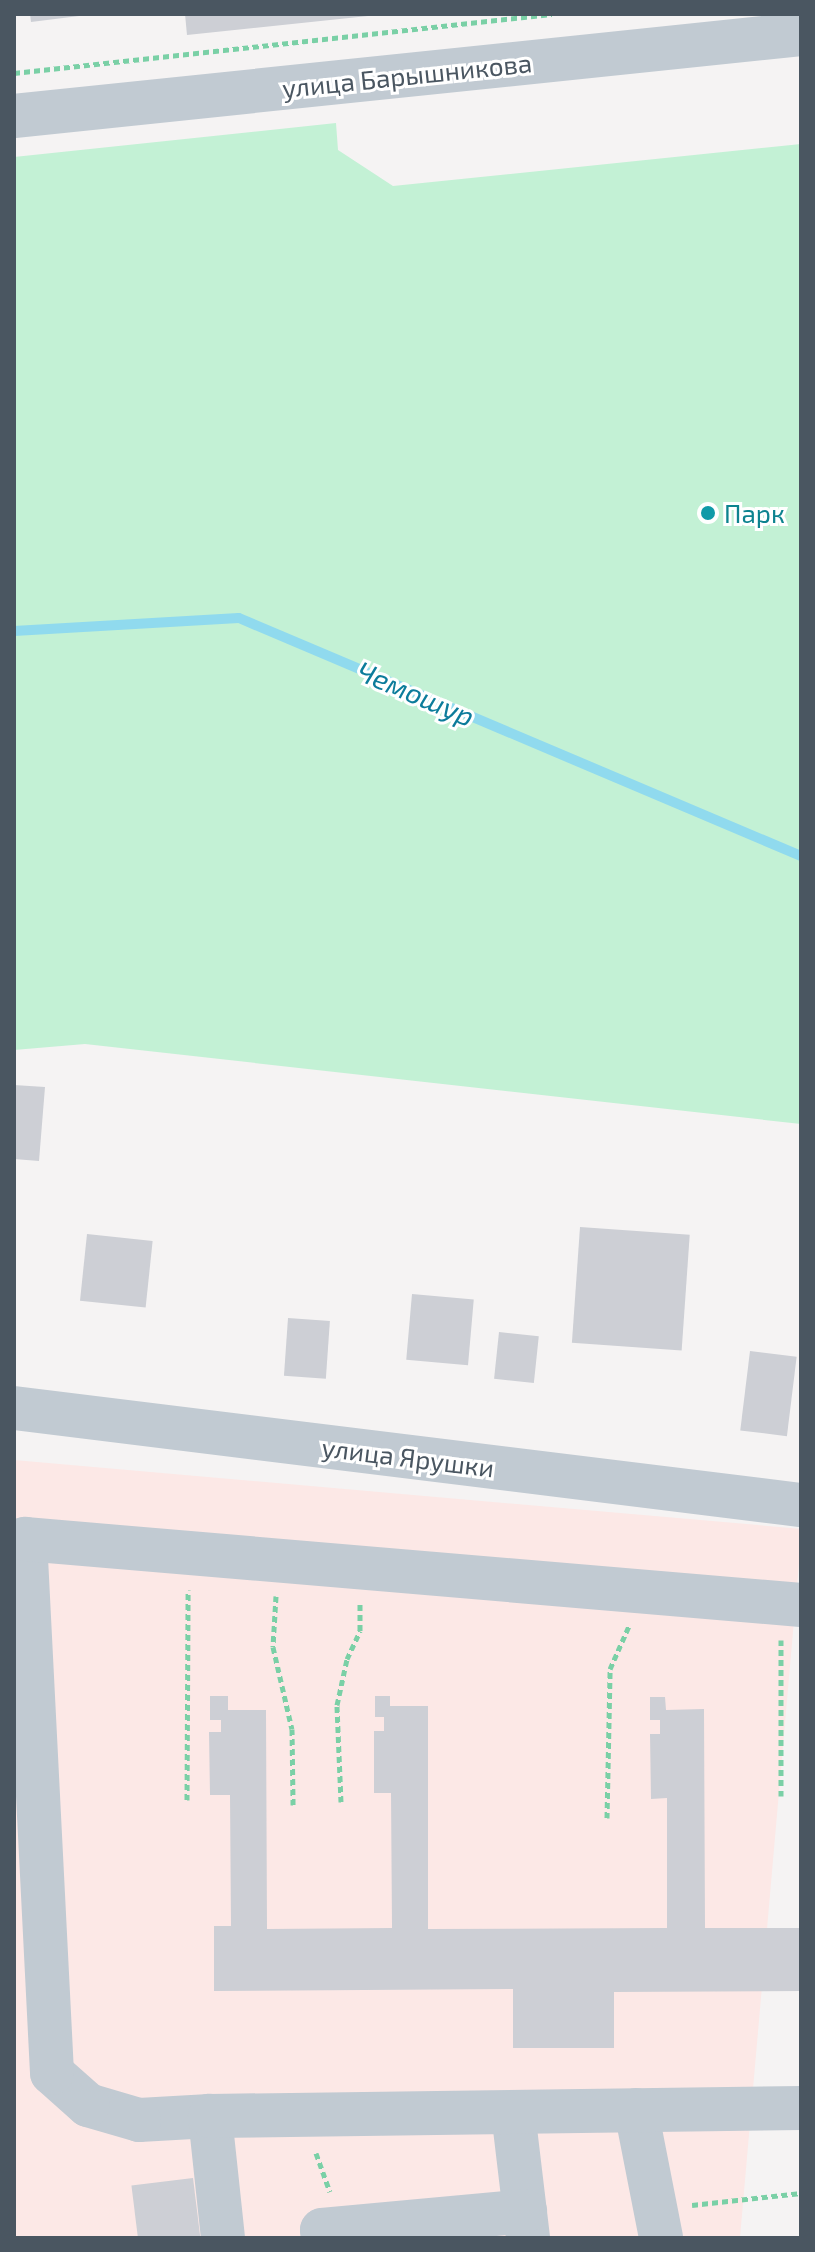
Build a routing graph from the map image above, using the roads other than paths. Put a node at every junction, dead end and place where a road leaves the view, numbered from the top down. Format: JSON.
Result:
{"nodes":[{"id":1,"x":801,"y":34,"type":"edge"},
{"id":2,"x":14,"y":116,"type":"edge"},
{"id":3,"x":14,"y":1408,"type":"edge"},
{"id":4,"x":801,"y":1505,"type":"edge"},
{"id":5,"x":791,"y":1604,"type":"edge"},
{"id":6,"x":801,"y":2108,"type":"edge"},
{"id":7,"x":636,"y":2110,"type":"junction"},
{"id":8,"x":513,"y":2112,"type":"junction"},
{"id":9,"x":210,"y":2116,"type":"junction"},
{"id":10,"x":658,"y":2223,"type":"edge"},
{"id":11,"x":526,"y":2225,"type":"edge"},
{"id":12,"x":333,"y":2233,"type":"edge"},
{"id":13,"x":223,"y":2238,"type":"edge"}],
"edges":[{"from":1,"to":2,"type":"street","name":"улица Барышникова"},
{"from":3,"to":4,"type":"street","name":"улица Ярушки"},
{"from":5,"to":9,"type":"street"},
{"from":6,"to":7,"type":"street"},
{"from":7,"to":8,"type":"street"},
{"from":7,"to":10,"type":"street"},
{"from":8,"to":9,"type":"street"},
{"from":8,"to":11,"type":"street"},
{"from":9,"to":13,"type":"street"},
{"from":11,"to":12,"type":"street"}]}
